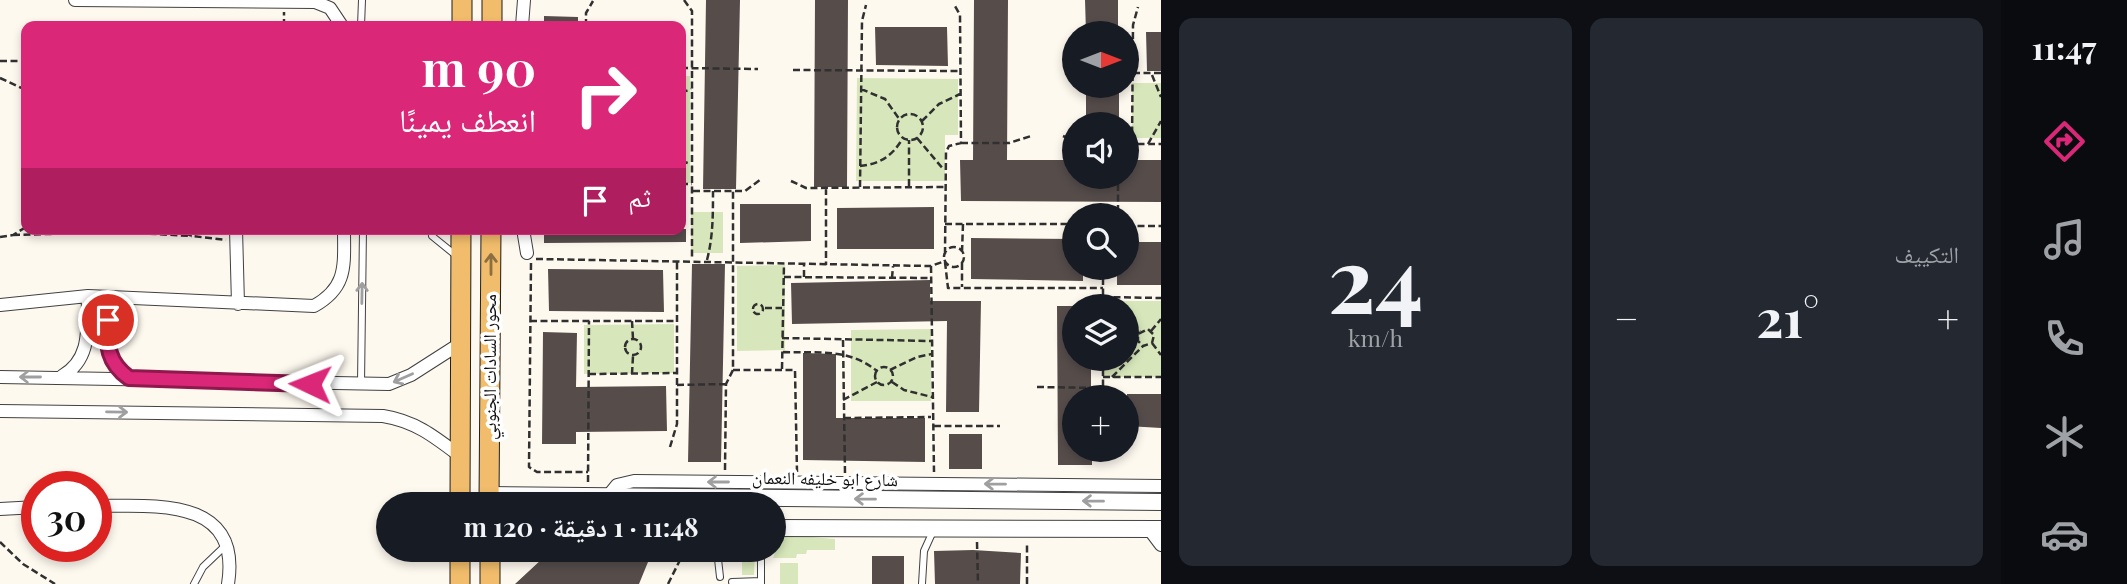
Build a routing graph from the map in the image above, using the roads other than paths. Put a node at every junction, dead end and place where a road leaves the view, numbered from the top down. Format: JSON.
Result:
{"nodes":[{"id":1,"x":75,"y":0,"type":"edge"},
{"id":2,"x":362,"y":0,"type":"edge"},
{"id":3,"x":462,"y":0,"type":"edge"},
{"id":4,"x":492,"y":0,"type":"edge"},
{"id":5,"x":524,"y":0,"type":"edge"},
{"id":6,"x":339,"y":21,"type":"edge"},
{"id":7,"x":361,"y":21,"type":"edge"},
{"id":8,"x":462,"y":21,"type":"edge"},
{"id":9,"x":492,"y":21,"type":"edge"},
{"id":10,"x":522,"y":21,"type":"edge"},
{"id":11,"x":237,"y":235,"type":"edge"},
{"id":12,"x":344,"y":235,"type":"edge"},
{"id":13,"x":363,"y":235,"type":"edge"},
{"id":14,"x":432,"y":235,"type":"edge"},
{"id":15,"x":461,"y":235,"type":"edge"},
{"id":16,"x":491,"y":235,"type":"edge"},
{"id":17,"x":524,"y":235,"type":"edge"},
{"id":18,"x":527,"y":253,"type":"dead end"},
{"id":19,"x":461,"y":260,"type":"junction"},
{"id":20,"x":88,"y":296,"type":"junction"},
{"id":21,"x":109,"y":296,"type":"junction"},
{"id":22,"x":238,"y":304,"type":"junction"},
{"id":23,"x":0,"y":305,"type":"edge"},
{"id":24,"x":461,"y":343,"type":"junction"},
{"id":25,"x":0,"y":377,"type":"edge"},
{"id":26,"x":60,"y":377,"type":"junction"},
{"id":27,"x":129,"y":378,"type":"junction"},
{"id":28,"x":361,"y":386,"type":"junction"},
{"id":29,"x":0,"y":411,"type":"edge"},
{"id":30,"x":460,"y":456,"type":"junction"},
{"id":31,"x":1161,"y":486,"type":"edge"},
{"id":32,"x":460,"y":492,"type":"edge"},
{"id":33,"x":489,"y":492,"type":"edge"},
{"id":34,"x":610,"y":492,"type":"edge"},
{"id":35,"x":786,"y":500,"type":"edge"},
{"id":36,"x":1042,"y":500,"type":"junction"},
{"id":37,"x":1161,"y":502,"type":"edge"},
{"id":38,"x":112,"y":506,"type":"edge"},
{"id":39,"x":21,"y":508,"type":"edge"},
{"id":40,"x":0,"y":509,"type":"edge"},
{"id":41,"x":936,"y":527,"type":"junction"},
{"id":42,"x":786,"y":528,"type":"edge"},
{"id":43,"x":1035,"y":528,"type":"junction"},
{"id":44,"x":1155,"y":529,"type":"edge"},
{"id":45,"x":1161,"y":545,"type":"edge"},
{"id":46,"x":226,"y":546,"type":"junction"},
{"id":47,"x":460,"y":562,"type":"edge"},
{"id":48,"x":719,"y":562,"type":"edge"},
{"id":49,"x":761,"y":562,"type":"edge"},
{"id":50,"x":720,"y":577,"type":"dead end"},
{"id":51,"x":732,"y":582,"type":"dead end"},
{"id":52,"x":761,"y":583,"type":"edge"},
{"id":53,"x":194,"y":584,"type":"edge"},
{"id":54,"x":228,"y":584,"type":"edge"},
{"id":55,"x":460,"y":584,"type":"edge"},
{"id":56,"x":922,"y":584,"type":"edge"}],
"edges":[{"from":1,"to":6,"type":"street"},
{"from":2,"to":7,"type":"lane"},
{"from":3,"to":8,"type":"main road"},
{"from":4,"to":9,"type":"main road"},
{"from":5,"to":10,"type":"street"},
{"from":11,"to":22,"type":"street"},
{"from":12,"to":22,"type":"street"},
{"from":28,"to":13,"type":"lane","one_way":true},
{"from":14,"to":19,"type":"lane"},
{"from":15,"to":19,"type":"main road","name":"محور السادات الجنوبي"},
{"from":33,"to":16,"type":"main road","name":"محور السادات الجنوبي","one_way":true},
{"from":17,"to":18,"type":"street"},
{"from":19,"to":24,"type":"main road","name":"محور السادات الجنوبي"},
{"from":20,"to":21,"type":"street"},
{"from":20,"to":23,"type":"street"},
{"from":20,"to":26,"type":"street"},
{"from":21,"to":22,"type":"street"},
{"from":21,"to":27,"type":"street"},
{"from":24,"to":28,"type":"street","one_way":true},
{"from":24,"to":30,"type":"main road","name":"محور السادات الجنوبي"},
{"from":26,"to":25,"type":"street","one_way":true},
{"from":26,"to":27,"type":"street"},
{"from":27,"to":28,"type":"street"},
{"from":29,"to":30,"type":"street","one_way":true},
{"from":30,"to":32,"type":"main road","name":"محور السادات الجنوبي"},
{"from":31,"to":34,"type":"street","one_way":true},
{"from":36,"to":35,"type":"street","name":"شارع ابو خليفه النعمان","one_way":true},
{"from":37,"to":36,"type":"street","name":"شارع ابو خليفه النعمان","one_way":true},
{"from":36,"to":43,"type":"street"},
{"from":38,"to":46,"type":"street"},
{"from":39,"to":40,"type":"street"},
{"from":41,"to":42,"type":"street"},
{"from":41,"to":43,"type":"street"},
{"from":41,"to":56,"type":"lane"},
{"from":43,"to":44,"type":"street"},
{"from":44,"to":45,"type":"street"},
{"from":46,"to":53,"type":"lane"},
{"from":46,"to":54,"type":"street"},
{"from":47,"to":55,"type":"main road"},
{"from":48,"to":50,"type":"lane"},
{"from":49,"to":52,"type":"lane"},
{"from":51,"to":52,"type":"lane"}]}
